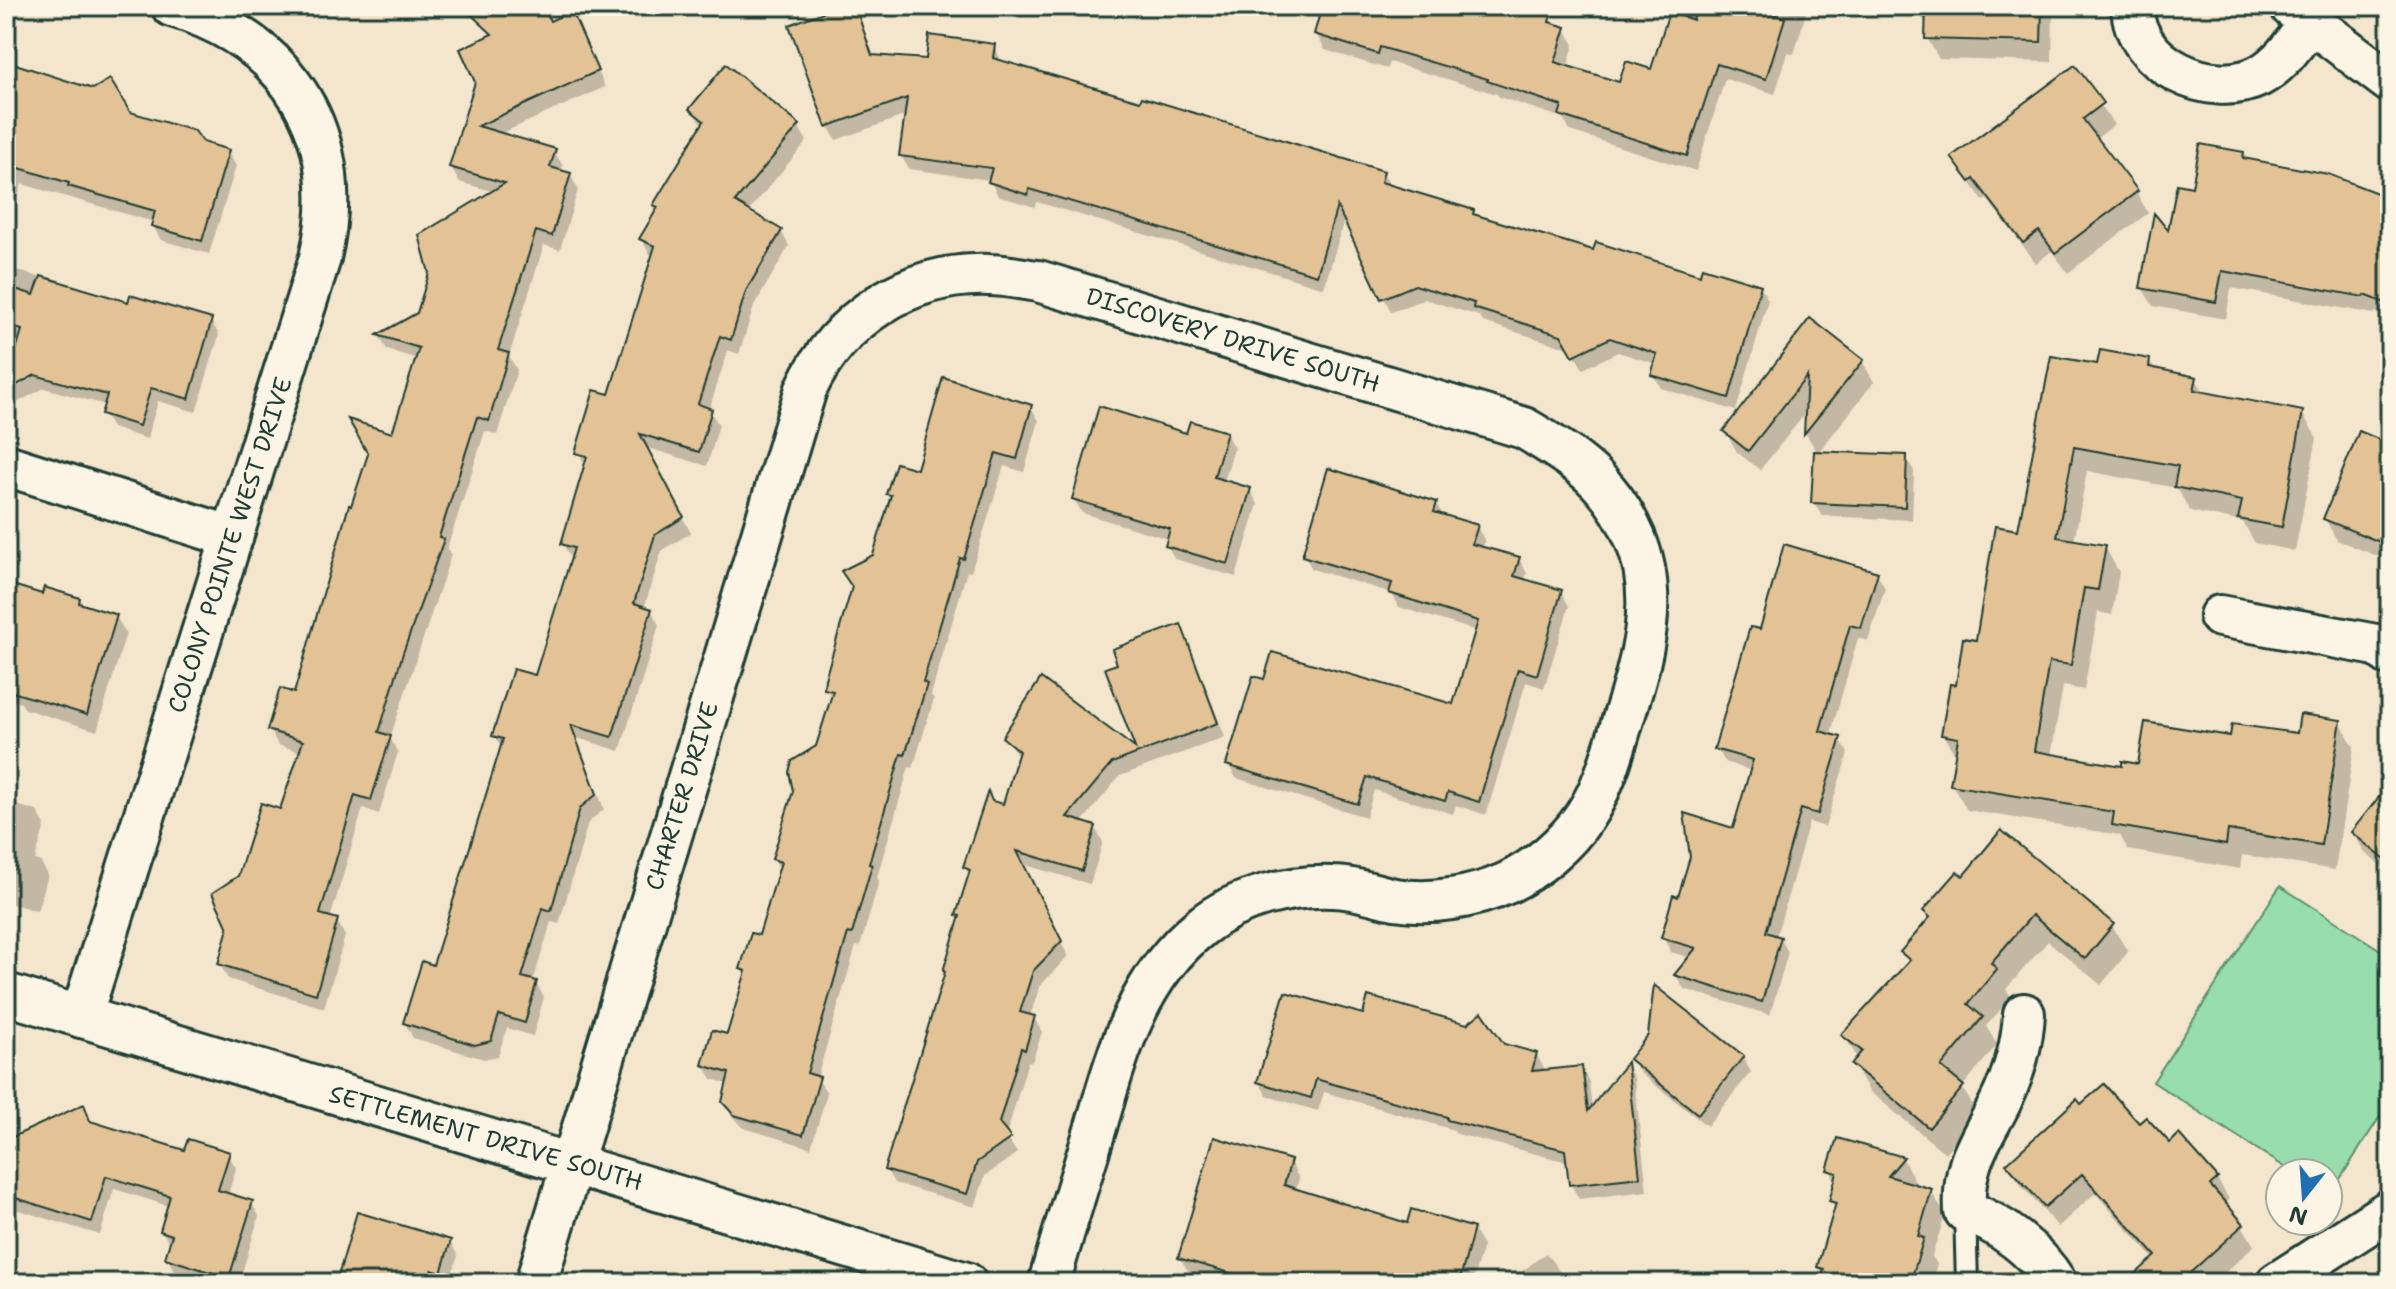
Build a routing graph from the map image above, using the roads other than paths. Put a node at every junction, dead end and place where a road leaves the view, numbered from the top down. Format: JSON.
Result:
{"nodes":[{"id":1,"x":172,"y":6,"type":"edge"},
{"id":2,"x":2132,"y":6,"type":"edge"},
{"id":3,"x":2301,"y":14,"type":"edge"},
{"id":4,"x":2390,"y":82,"type":"edge"},
{"id":5,"x":855,"y":324,"type":"joint"},
{"id":6,"x":6,"y":465,"type":"edge"},
{"id":7,"x":232,"y":537,"type":"junction"},
{"id":8,"x":2220,"y":616,"type":"dead end"},
{"id":9,"x":2390,"y":655,"type":"edge"},
{"id":10,"x":6,"y":994,"type":"edge"},
{"id":11,"x":2024,"y":1014,"type":"dead end"},
{"id":12,"x":81,"y":1017,"type":"junction"},
{"id":13,"x":572,"y":1163,"type":"junction"},
{"id":14,"x":2390,"y":1210,"type":"edge"},
{"id":15,"x":1965,"y":1211,"type":"junction"},
{"id":16,"x":536,"y":1283,"type":"edge"},
{"id":17,"x":966,"y":1283,"type":"edge"},
{"id":18,"x":1049,"y":1283,"type":"edge"},
{"id":19,"x":1967,"y":1283,"type":"edge"},
{"id":20,"x":2056,"y":1283,"type":"edge"},
{"id":21,"x":2277,"y":1283,"type":"edge"}],
"edges":[{"from":1,"to":7,"type":"street","name":"COLONY POINTE WEST DRIVE"},
{"from":2,"to":3,"type":"street"},
{"from":3,"to":4,"type":"street"},
{"from":5,"to":13,"type":"street","name":"CHARTER DRIVE"},
{"from":5,"to":18,"type":"street","name":"DISCOVERY DRIVE SOUTH"},
{"from":6,"to":7,"type":"street"},
{"from":7,"to":12,"type":"street","name":"COLONY POINTE WEST DRIVE"},
{"from":8,"to":9,"type":"street"},
{"from":10,"to":12,"type":"street","name":"SETTLEMENT DRIVE SOUTH"},
{"from":11,"to":15,"type":"street"},
{"from":12,"to":13,"type":"street","name":"SETTLEMENT DRIVE SOUTH"},
{"from":13,"to":16,"type":"street","name":"CHARTER DRIVE"},
{"from":13,"to":17,"type":"street","name":"SETTLEMENT DRIVE SOUTH"},
{"from":14,"to":21,"type":"street"},
{"from":15,"to":19,"type":"lane"},
{"from":15,"to":20,"type":"street"}]}
